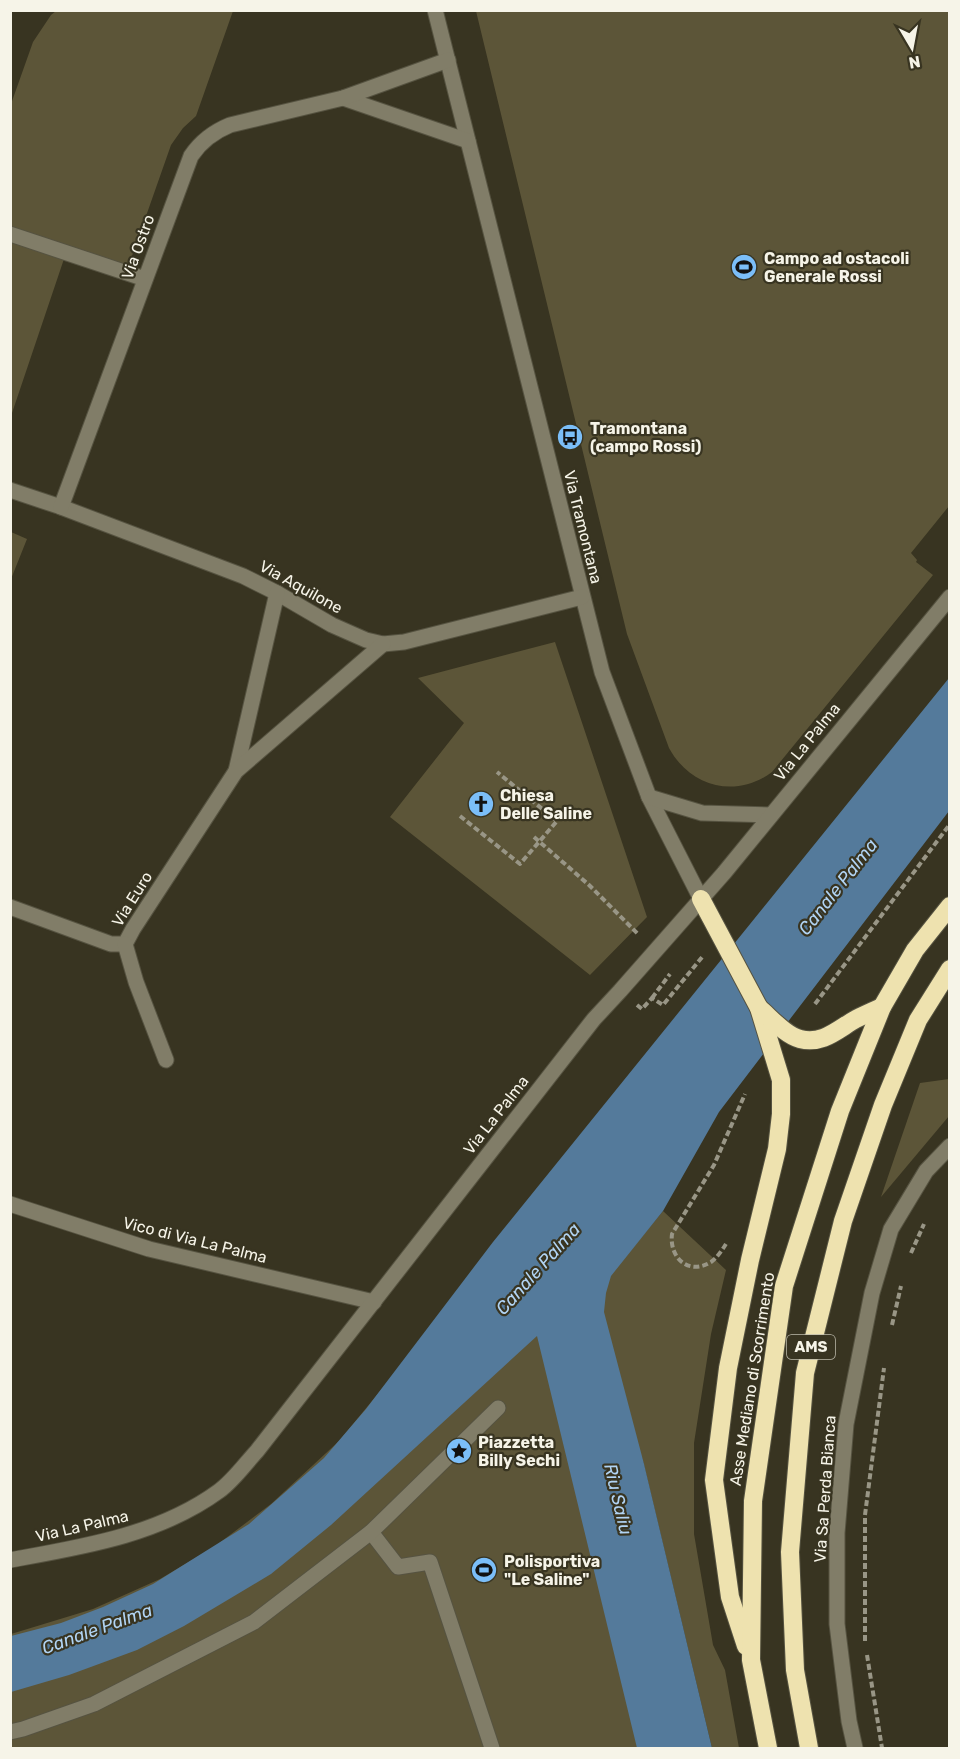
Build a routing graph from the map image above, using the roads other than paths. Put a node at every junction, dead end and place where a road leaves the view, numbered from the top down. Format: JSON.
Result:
{"nodes":[{"id":1,"x":435,"y":10,"type":"edge"},
{"id":2,"x":448,"y":60,"type":"junction"},
{"id":3,"x":343,"y":98,"type":"junction"},
{"id":4,"x":468,"y":141,"type":"junction"},
{"id":5,"x":10,"y":234,"type":"edge"},
{"id":6,"x":146,"y":279,"type":"junction"},
{"id":7,"x":10,"y":490,"type":"edge"},
{"id":8,"x":61,"y":507,"type":"junction"},
{"id":9,"x":277,"y":593,"type":"junction"},
{"id":10,"x":582,"y":597,"type":"junction"},
{"id":11,"x":950,"y":597,"type":"edge"},
{"id":12,"x":382,"y":644,"type":"junction"},
{"id":13,"x":236,"y":771,"type":"junction"},
{"id":14,"x":649,"y":797,"type":"junction"},
{"id":15,"x":771,"y":815,"type":"junction"},
{"id":16,"x":701,"y":899,"type":"junction"},
{"id":17,"x":950,"y":906,"type":"edge"},
{"id":18,"x":10,"y":907,"type":"edge"},
{"id":19,"x":125,"y":944,"type":"junction"},
{"id":20,"x":950,"y":969,"type":"edge"},
{"id":21,"x":882,"y":1007,"type":"junction"},
{"id":22,"x":759,"y":1008,"type":"junction"},
{"id":23,"x":166,"y":1060,"type":"dead end"},
{"id":24,"x":950,"y":1146,"type":"edge"},
{"id":25,"x":10,"y":1204,"type":"edge"},
{"id":26,"x":374,"y":1302,"type":"junction"},
{"id":27,"x":498,"y":1408,"type":"dead end"},
{"id":28,"x":371,"y":1532,"type":"junction"},
{"id":29,"x":10,"y":1560,"type":"edge"},
{"id":30,"x":751,"y":1660,"type":"junction"},
{"id":31,"x":10,"y":1732,"type":"edge"},
{"id":32,"x":492,"y":1749,"type":"edge"},
{"id":33,"x":768,"y":1749,"type":"edge"},
{"id":34,"x":809,"y":1749,"type":"edge"},
{"id":35,"x":855,"y":1749,"type":"edge"}],
"edges":[{"from":1,"to":2,"type":"street","name":"Via Tramontana"},
{"from":2,"to":3,"type":"street","name":"Via Ostro"},
{"from":2,"to":4,"type":"street","name":"Via Tramontana"},
{"from":3,"to":4,"type":"street"},
{"from":3,"to":6,"type":"street","name":"Via Ostro"},
{"from":4,"to":10,"type":"street","name":"Via Tramontana"},
{"from":5,"to":6,"type":"street"},
{"from":6,"to":8,"type":"street","name":"Via Ostro"},
{"from":7,"to":8,"type":"street","name":"Via Aquilone"},
{"from":8,"to":9,"type":"street","name":"Via Aquilone"},
{"from":9,"to":12,"type":"street","name":"Via Aquilone"},
{"from":9,"to":13,"type":"street","name":"Via Euro"},
{"from":10,"to":12,"type":"street","name":"Via Aquilone"},
{"from":10,"to":14,"type":"street","name":"Via Tramontana"},
{"from":11,"to":15,"type":"street","name":"Via La Palma"},
{"from":12,"to":13,"type":"street","name":"Via Euro"},
{"from":13,"to":19,"type":"street","name":"Via Euro"},
{"from":14,"to":15,"type":"street"},
{"from":14,"to":16,"type":"street","name":"Via Tramontana"},
{"from":15,"to":16,"type":"street","name":"Via La Palma"},
{"from":16,"to":22,"type":"highway"},
{"from":16,"to":26,"type":"street","name":"Via La Palma"},
{"from":17,"to":21,"type":"highway","name":"Asse Mediano di Scorrimento"},
{"from":18,"to":19,"type":"street","name":"Via Euro"},
{"from":19,"to":23,"type":"street"},
{"from":20,"to":34,"type":"highway","number":"AMS"},
{"from":21,"to":22,"type":"highway"},
{"from":21,"to":30,"type":"highway","name":"Asse Mediano di Scorrimento"},
{"from":22,"to":30,"type":"highway"},
{"from":24,"to":35,"type":"street","name":"Via Sa Perda Bianca"},
{"from":25,"to":26,"type":"street","name":"Vico di Via La Palma"},
{"from":26,"to":29,"type":"street","name":"Via La Palma"},
{"from":27,"to":28,"type":"street"},
{"from":28,"to":31,"type":"street"},
{"from":28,"to":32,"type":"street"},
{"from":30,"to":33,"type":"highway","name":"Asse Mediano di Scorrimento"}]}
